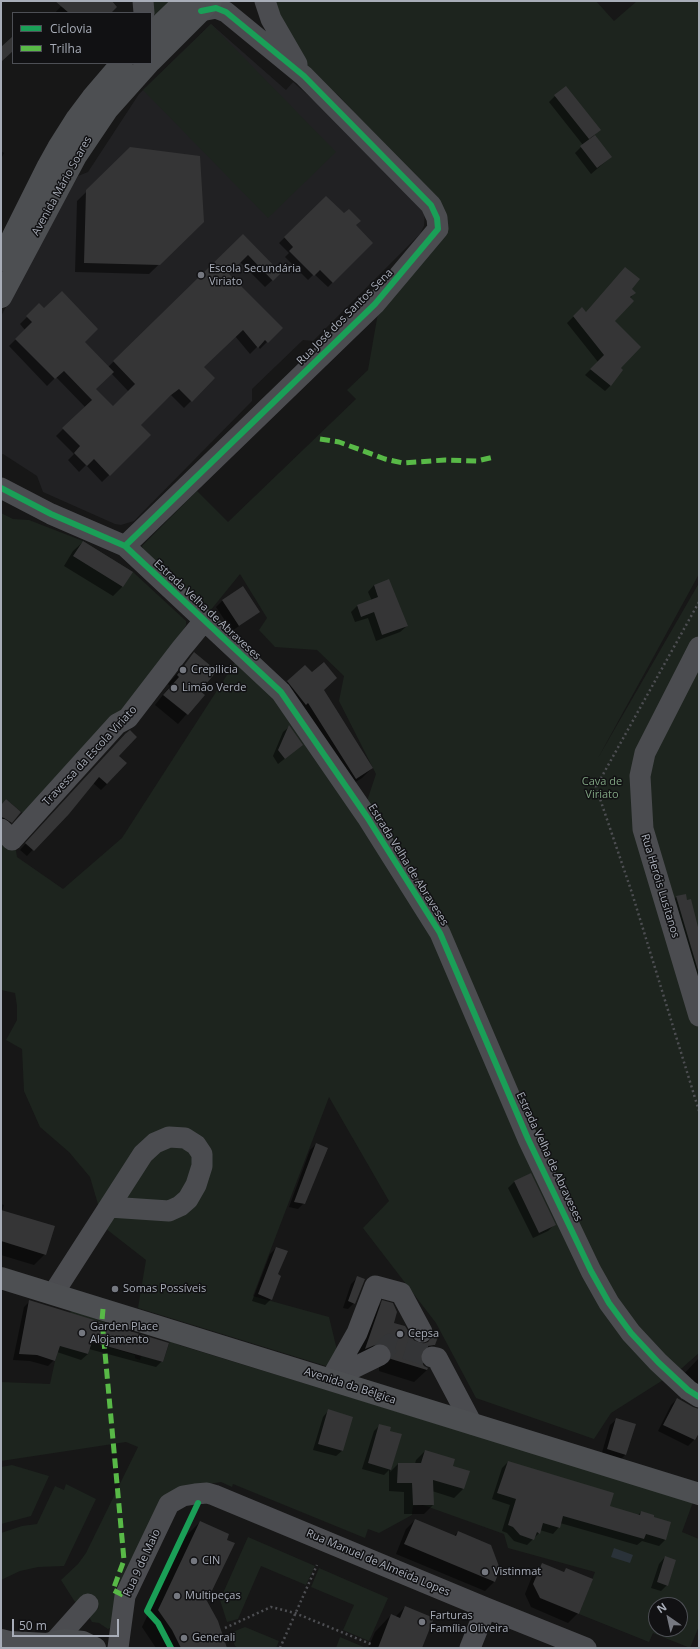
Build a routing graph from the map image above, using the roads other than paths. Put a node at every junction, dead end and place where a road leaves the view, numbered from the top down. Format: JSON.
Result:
{"nodes":[{"id":1,"x":143,"y":1,"type":"edge"},
{"id":2,"x":265,"y":1,"type":"edge"},
{"id":3,"x":199,"y":4,"type":"edge"},
{"id":4,"x":144,"y":12,"type":"edge"},
{"id":5,"x":152,"y":33,"type":"edge"},
{"id":6,"x":152,"y":60,"type":"edge"},
{"id":7,"x":121,"y":64,"type":"edge"},
{"id":8,"x":148,"y":64,"type":"edge"},
{"id":9,"x":304,"y":76,"type":"junction"},
{"id":10,"x":1,"y":260,"type":"edge"},
{"id":11,"x":1,"y":297,"type":"edge"},
{"id":12,"x":1,"y":488,"type":"edge"},
{"id":13,"x":125,"y":546,"type":"junction"},
{"id":14,"x":204,"y":621,"type":"junction"},
{"id":15,"x":699,"y":647,"type":"edge"},
{"id":16,"x":1,"y":829,"type":"edge"},
{"id":17,"x":695,"y":988,"type":"edge"},
{"id":18,"x":699,"y":1016,"type":"edge"},
{"id":19,"x":109,"y":1207,"type":"junction"},
{"id":20,"x":1,"y":1278,"type":"edge"},
{"id":21,"x":53,"y":1294,"type":"junction"},
{"id":22,"x":422,"y":1332,"type":"dead end"},
{"id":23,"x":380,"y":1355,"type":"tunnel mouth"},
{"id":24,"x":434,"y":1356,"type":"tunnel mouth"},
{"id":25,"x":331,"y":1379,"type":"junction"},
{"id":26,"x":699,"y":1397,"type":"edge"},
{"id":27,"x":472,"y":1424,"type":"junction"},
{"id":28,"x":699,"y":1494,"type":"edge"},
{"id":29,"x":169,"y":1504,"type":"joint"},
{"id":30,"x":88,"y":1604,"type":"dead end"},
{"id":31,"x":486,"y":1608,"type":"junction"},
{"id":32,"x":1,"y":1640,"type":"edge"},
{"id":33,"x":47,"y":1644,"type":"edge"},
{"id":34,"x":95,"y":1648,"type":"edge"},
{"id":35,"x":118,"y":1648,"type":"edge"},
{"id":36,"x":470,"y":1648,"type":"edge"},
{"id":37,"x":586,"y":1648,"type":"edge"}],
"edges":[{"from":1,"to":4,"type":"street"},
{"from":2,"to":9,"type":"street","name":"Rua José dos Santos Sena"},
{"from":3,"to":5,"type":"main road"},
{"from":3,"to":6,"type":"main road","name":"Avenida Mário Soares"},
{"from":3,"to":9,"type":"street","name":"Rua José dos Santos Sena"},
{"from":7,"to":10,"type":"main road","name":"Avenida Mário Soares"},
{"from":8,"to":11,"type":"main road","name":"Avenida Mário Soares"},
{"from":9,"to":13,"type":"street","name":"Rua José dos Santos Sena"},
{"from":12,"to":13,"type":"street","name":"Estrada Velha de Abraveses"},
{"from":13,"to":14,"type":"street","name":"Estrada Velha de Abraveses"},
{"from":14,"to":16,"type":"street","name":"Travessa da Escola Viriato"},
{"from":14,"to":26,"type":"street","name":"Estrada Velha de Abraveses"},
{"from":15,"to":17,"type":"street","name":"Rua Heróis Lusitanos"},
{"from":17,"to":18,"type":"street","name":"Rua Heróis Lusitanos"},
{"from":19,"to":19,"type":"street"},
{"from":19,"to":21,"type":"street"},
{"from":20,"to":21,"type":"main road","name":"Avenida da Bélgica"},
{"from":21,"to":25,"type":"main road","name":"Avenida da Bélgica"},
{"from":22,"to":25,"type":"street"},
{"from":23,"to":25,"type":"street"},
{"from":24,"to":27,"type":"street"},
{"from":25,"to":27,"type":"main road","name":"Avenida da Bélgica"},
{"from":27,"to":28,"type":"main road","name":"Avenida da Bélgica"},
{"from":29,"to":31,"type":"street","name":"Rua Manuel de Almeida Lopes"},
{"from":29,"to":35,"type":"street","name":"Rua 9 de Maio"},
{"from":30,"to":33,"type":"street"},
{"from":31,"to":36,"type":"street"},
{"from":31,"to":37,"type":"street","name":"Rua Manuel de Almeida Lopes"},
{"from":32,"to":33,"type":"main road"},
{"from":33,"to":34,"type":"main road"}]}
